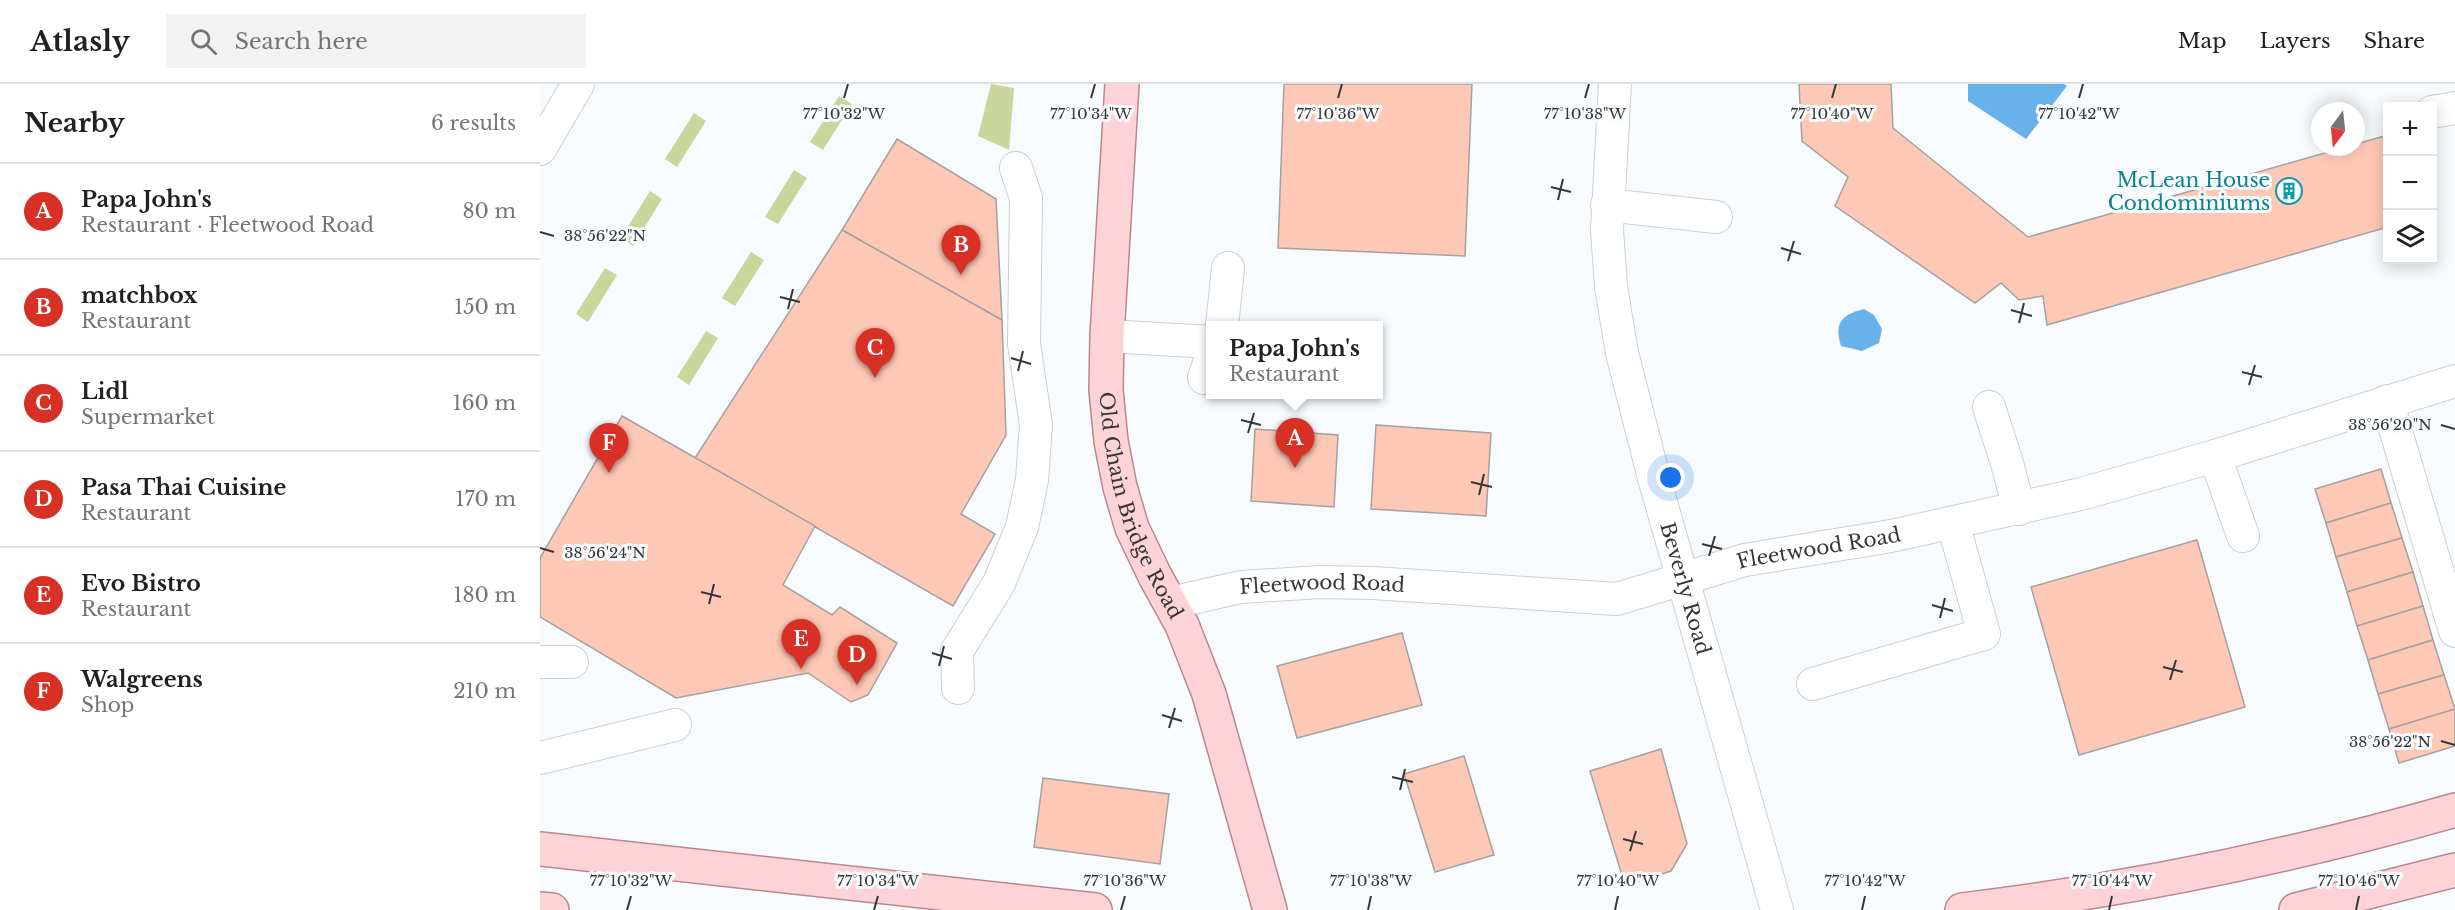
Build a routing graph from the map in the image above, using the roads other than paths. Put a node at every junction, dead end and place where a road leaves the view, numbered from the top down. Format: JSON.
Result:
{"nodes":[{"id":1,"x":578,"y":84,"type":"edge"},
{"id":2,"x":1122,"y":84,"type":"edge"},
{"id":3,"x":1615,"y":84,"type":"edge"},
{"id":4,"x":2455,"y":108,"type":"edge"},
{"id":5,"x":2437,"y":111,"type":"edge"},
{"id":6,"x":540,"y":149,"type":"edge"},
{"id":7,"x":1016,"y":168,"type":"dead end"},
{"id":8,"x":1607,"y":205,"type":"junction"},
{"id":9,"x":1716,"y":217,"type":"dead end"},
{"id":10,"x":1228,"y":268,"type":"dead end"},
{"id":11,"x":1223,"y":321,"type":"edge"},
{"id":12,"x":1107,"y":336,"type":"junction"},
{"id":13,"x":1206,"y":342,"type":"edge"},
{"id":14,"x":2455,"y":381,"type":"edge"},
{"id":15,"x":2387,"y":401,"type":"junction"},
{"id":16,"x":1989,"y":407,"type":"dead end"},
{"id":17,"x":2215,"y":456,"type":"junction"},
{"id":18,"x":2019,"y":509,"type":"junction"},
{"id":19,"x":1953,"y":524,"type":"junction"},
{"id":20,"x":2243,"y":536,"type":"dead end"},
{"id":21,"x":1682,"y":579,"type":"junction"},
{"id":22,"x":1170,"y":603,"type":"junction"},
{"id":23,"x":2455,"y":631,"type":"edge"},
{"id":24,"x":540,"y":662,"type":"edge"},
{"id":25,"x":572,"y":662,"type":"dead end"},
{"id":26,"x":1814,"y":684,"type":"dead end"},
{"id":27,"x":958,"y":688,"type":"dead end"},
{"id":28,"x":675,"y":725,"type":"dead end"},
{"id":29,"x":540,"y":758,"type":"edge"},
{"id":30,"x":2455,"y":810,"type":"edge"},
{"id":31,"x":540,"y":849,"type":"edge"},
{"id":32,"x":2455,"y":870,"type":"edge"},
{"id":33,"x":895,"y":899,"type":"edge"},
{"id":34,"x":540,"y":909,"type":"edge"},
{"id":35,"x":552,"y":910,"type":"edge"},
{"id":36,"x":1095,"y":910,"type":"edge"},
{"id":37,"x":1270,"y":910,"type":"edge"},
{"id":38,"x":1777,"y":910,"type":"edge"},
{"id":39,"x":1962,"y":910,"type":"edge"},
{"id":40,"x":2296,"y":910,"type":"edge"}],
"edges":[{"from":1,"to":6,"type":"street"},
{"from":2,"to":12,"type":"main road","name":"Old Chain Bridge Road"},
{"from":3,"to":8,"type":"street","name":"Beverly Road"},
{"from":4,"to":5,"type":"street"},
{"from":7,"to":27,"type":"street"},
{"from":8,"to":9,"type":"street"},
{"from":8,"to":21,"type":"street","name":"Beverly Road"},
{"from":10,"to":11,"type":"street"},
{"from":12,"to":13,"type":"street"},
{"from":12,"to":22,"type":"main road","name":"Old Chain Bridge Road"},
{"from":14,"to":15,"type":"street","name":"Fleetwood Road"},
{"from":15,"to":17,"type":"street","name":"Fleetwood Road"},
{"from":15,"to":23,"type":"street"},
{"from":16,"to":18,"type":"street"},
{"from":17,"to":18,"type":"street","name":"Fleetwood Road"},
{"from":17,"to":20,"type":"street"},
{"from":18,"to":19,"type":"street","name":"Fleetwood Road"},
{"from":19,"to":21,"type":"street","name":"Fleetwood Road"},
{"from":19,"to":26,"type":"street"},
{"from":21,"to":22,"type":"street","name":"Fleetwood Road"},
{"from":21,"to":38,"type":"street","name":"Beverly Road"},
{"from":22,"to":37,"type":"main road","name":"Old Chain Bridge Road"},
{"from":24,"to":25,"type":"street"},
{"from":28,"to":29,"type":"street"},
{"from":30,"to":39,"type":"main road"},
{"from":31,"to":33,"type":"main road"},
{"from":32,"to":40,"type":"main road"},
{"from":33,"to":36,"type":"main road"},
{"from":34,"to":35,"type":"main road"}]}
